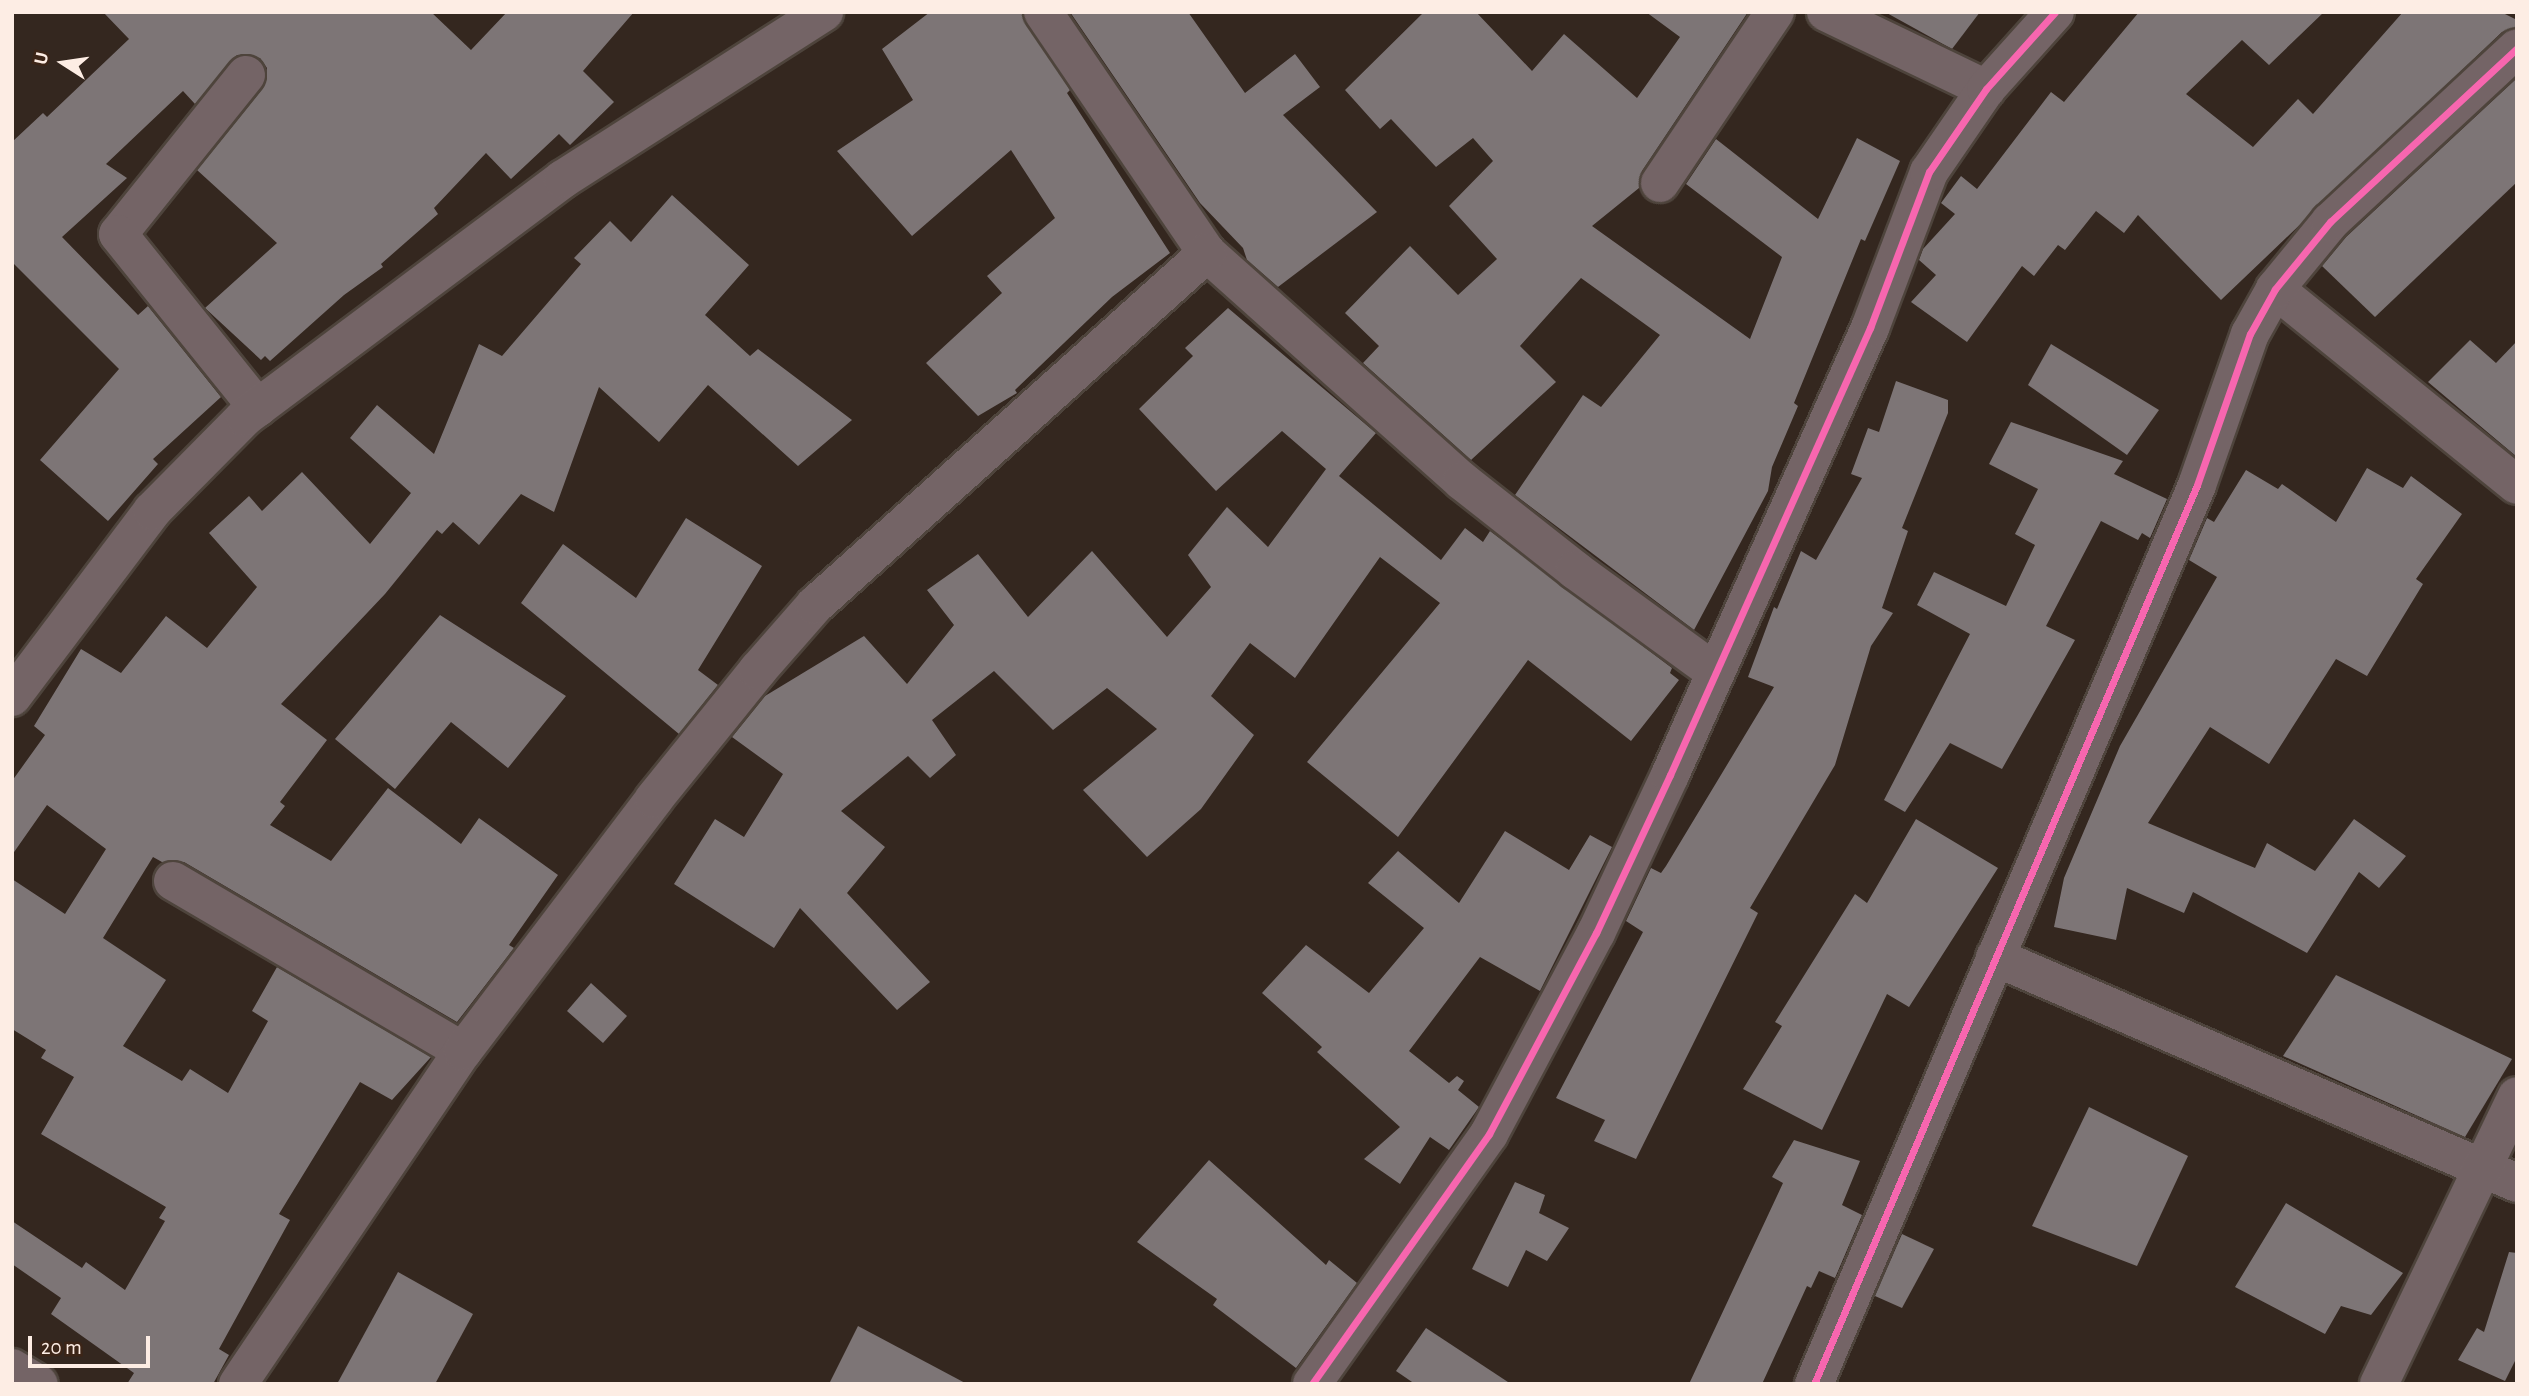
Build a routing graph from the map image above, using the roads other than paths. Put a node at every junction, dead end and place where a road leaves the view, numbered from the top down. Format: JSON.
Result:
{"nodes":[{"id":1,"x":824,"y":12,"type":"edge"},
{"id":2,"x":1043,"y":12,"type":"edge"},
{"id":3,"x":1775,"y":12,"type":"edge"},
{"id":4,"x":1826,"y":12,"type":"edge"},
{"id":5,"x":2055,"y":12,"type":"edge"},
{"id":6,"x":2517,"y":48,"type":"edge"},
{"id":7,"x":246,"y":75,"type":"dead end"},
{"id":8,"x":1986,"y":89,"type":"junction"},
{"id":9,"x":1660,"y":183,"type":"dead end"},
{"id":10,"x":1207,"y":253,"type":"junction"},
{"id":11,"x":2275,"y":289,"type":"junction"},
{"id":12,"x":258,"y":408,"type":"junction"},
{"id":13,"x":2517,"y":485,"type":"edge"},
{"id":14,"x":1715,"y":672,"type":"junction"},
{"id":15,"x":12,"y":697,"type":"edge"},
{"id":16,"x":173,"y":881,"type":"dead end"},
{"id":17,"x":1995,"y":957,"type":"junction"},
{"id":18,"x":463,"y":1051,"type":"junction"},
{"id":19,"x":2517,"y":1096,"type":"edge"},
{"id":20,"x":2481,"y":1166,"type":"junction"},
{"id":21,"x":2517,"y":1183,"type":"edge"},
{"id":22,"x":12,"y":1368,"type":"edge"},
{"id":23,"x":39,"y":1384,"type":"edge"},
{"id":24,"x":238,"y":1384,"type":"edge"},
{"id":25,"x":1312,"y":1384,"type":"edge"},
{"id":26,"x":1814,"y":1384,"type":"edge"},
{"id":27,"x":2379,"y":1384,"type":"edge"}],
"edges":[{"from":1,"to":12,"type":"street"},
{"from":2,"to":10,"type":"street"},
{"from":3,"to":9,"type":"street"},
{"from":4,"to":8,"type":"street"},
{"from":5,"to":8,"type":"street"},
{"from":6,"to":11,"type":"street"},
{"from":7,"to":12,"type":"street"},
{"from":8,"to":14,"type":"street"},
{"from":10,"to":14,"type":"street"},
{"from":10,"to":18,"type":"street"},
{"from":11,"to":13,"type":"street"},
{"from":11,"to":17,"type":"street"},
{"from":12,"to":15,"type":"street"},
{"from":14,"to":25,"type":"street"},
{"from":16,"to":18,"type":"street"},
{"from":17,"to":20,"type":"street"},
{"from":17,"to":26,"type":"street"},
{"from":18,"to":24,"type":"street"},
{"from":19,"to":20,"type":"street"},
{"from":20,"to":21,"type":"street"},
{"from":20,"to":27,"type":"street"},
{"from":22,"to":23,"type":"street"}]}
